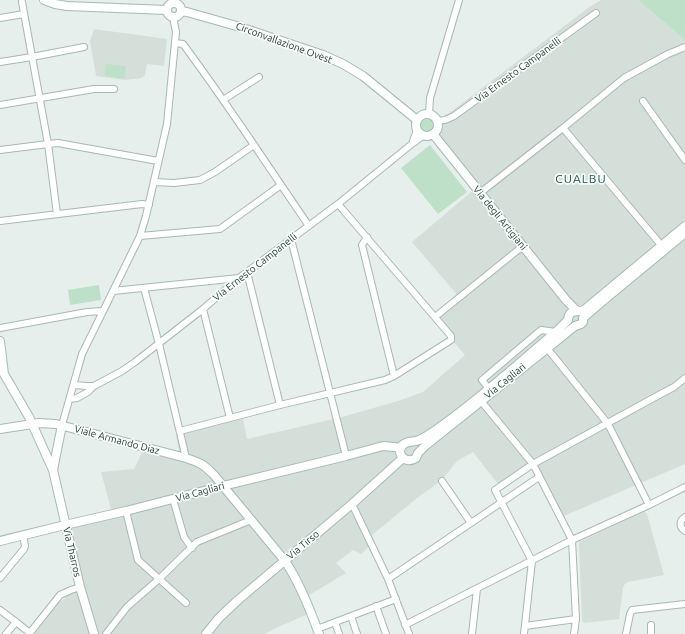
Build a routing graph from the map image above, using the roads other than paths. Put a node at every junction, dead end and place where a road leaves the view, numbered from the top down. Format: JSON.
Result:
{"nodes":[{"id":1,"x":44,"y":0,"type":"edge"},
{"id":2,"x":459,"y":0,"type":"edge"},
{"id":3,"x":22,"y":2,"type":"dead end"},
{"id":4,"x":175,"y":2,"type":"edge"},
{"id":5,"x":167,"y":10,"type":"junction"},
{"id":6,"x":181,"y":11,"type":"junction"},
{"id":7,"x":596,"y":13,"type":"dead end"},
{"id":8,"x":24,"y":14,"type":"junction"},
{"id":9,"x":173,"y":17,"type":"junction"},
{"id":10,"x":0,"y":18,"type":"edge"},
{"id":11,"x":175,"y":43,"type":"junction"},
{"id":12,"x":84,"y":46,"type":"dead end"},
{"id":13,"x":685,"y":47,"type":"edge"},
{"id":14,"x":32,"y":57,"type":"junction"},
{"id":15,"x":0,"y":62,"type":"edge"},
{"id":16,"x":259,"y":77,"type":"dead end"},
{"id":17,"x":114,"y":90,"type":"dead end"},
{"id":18,"x":40,"y":98,"type":"junction"},
{"id":19,"x":224,"y":100,"type":"junction"},
{"id":20,"x":643,"y":101,"type":"dead end"},
{"id":21,"x":0,"y":105,"type":"edge"},
{"id":22,"x":429,"y":114,"type":"junction"},
{"id":23,"x":417,"y":120,"type":"junction"},
{"id":24,"x":437,"y":121,"type":"junction"},
{"id":25,"x":563,"y":128,"type":"junction"},
{"id":26,"x":421,"y":133,"type":"junction"},
{"id":27,"x":433,"y":134,"type":"junction"},
{"id":28,"x":48,"y":144,"type":"junction"},
{"id":29,"x":254,"y":145,"type":"junction"},
{"id":30,"x":0,"y":150,"type":"edge"},
{"id":31,"x":685,"y":160,"type":"edge"},
{"id":32,"x":158,"y":161,"type":"junction"},
{"id":33,"x":154,"y":182,"type":"junction"},
{"id":34,"x":281,"y":185,"type":"junction"},
{"id":35,"x":480,"y":193,"type":"junction"},
{"id":36,"x":338,"y":204,"type":"junction"},
{"id":37,"x":149,"y":205,"type":"junction"},
{"id":38,"x":58,"y":214,"type":"junction"},
{"id":39,"x":0,"y":221,"type":"edge"},
{"id":40,"x":309,"y":226,"type":"junction"},
{"id":41,"x":685,"y":226,"type":"edge"},
{"id":42,"x":685,"y":233,"type":"edge"},
{"id":43,"x":140,"y":236,"type":"junction"},
{"id":44,"x":367,"y":237,"type":"junction"},
{"id":45,"x":291,"y":239,"type":"junction"},
{"id":46,"x":662,"y":245,"type":"junction"},
{"id":47,"x":522,"y":246,"type":"junction"},
{"id":48,"x":247,"y":272,"type":"junction"},
{"id":49,"x":239,"y":278,"type":"junction"},
{"id":50,"x":144,"y":288,"type":"junction"},
{"id":51,"x":113,"y":291,"type":"junction"},
{"id":52,"x":568,"y":302,"type":"junction"},
{"id":53,"x":203,"y":309,"type":"junction"},
{"id":54,"x":102,"y":311,"type":"junction"},
{"id":55,"x":580,"y":314,"type":"junction"},
{"id":56,"x":435,"y":317,"type":"junction"},
{"id":57,"x":568,"y":318,"type":"junction"},
{"id":58,"x":575,"y":326,"type":"junction"},
{"id":59,"x":0,"y":328,"type":"edge"},
{"id":60,"x":0,"y":341,"type":"edge"},
{"id":61,"x":159,"y":344,"type":"junction"},
{"id":62,"x":547,"y":348,"type":"junction"},
{"id":63,"x":0,"y":365,"type":"edge"},
{"id":64,"x":4,"y":374,"type":"junction"},
{"id":65,"x":394,"y":376,"type":"junction"},
{"id":66,"x":685,"y":378,"type":"edge"},
{"id":67,"x":74,"y":385,"type":"junction"},
{"id":68,"x":94,"y":386,"type":"junction"},
{"id":69,"x":330,"y":393,"type":"junction"},
{"id":70,"x":70,"y":399,"type":"junction"},
{"id":71,"x":482,"y":401,"type":"junction"},
{"id":72,"x":280,"y":405,"type":"junction"},
{"id":73,"x":230,"y":418,"type":"junction"},
{"id":74,"x":32,"y":424,"type":"junction"},
{"id":75,"x":608,"y":424,"type":"junction"},
{"id":76,"x":62,"y":425,"type":"junction"},
{"id":77,"x":0,"y":429,"type":"edge"},
{"id":78,"x":180,"y":431,"type":"junction"},
{"id":79,"x":410,"y":442,"type":"junction"},
{"id":80,"x":400,"y":448,"type":"junction"},
{"id":81,"x":418,"y":453,"type":"junction"},
{"id":82,"x":56,"y":456,"type":"junction"},
{"id":83,"x":346,"y":456,"type":"junction"},
{"id":84,"x":47,"y":457,"type":"junction"},
{"id":85,"x":186,"y":458,"type":"junction"},
{"id":86,"x":403,"y":458,"type":"junction"},
{"id":87,"x":533,"y":464,"type":"junction"},
{"id":88,"x":53,"y":470,"type":"junction"},
{"id":89,"x":539,"y":477,"type":"junction"},
{"id":90,"x":442,"y":481,"type":"dead end"},
{"id":91,"x":223,"y":486,"type":"junction"},
{"id":92,"x":685,"y":487,"type":"edge"},
{"id":93,"x":173,"y":499,"type":"junction"},
{"id":94,"x":501,"y":503,"type":"junction"},
{"id":95,"x":352,"y":504,"type":"junction"},
{"id":96,"x":649,"y":505,"type":"junction"},
{"id":97,"x":126,"y":511,"type":"junction"},
{"id":98,"x":685,"y":517,"type":"edge"},
{"id":99,"x":251,"y":520,"type":"junction"},
{"id":100,"x":471,"y":523,"type":"junction"},
{"id":101,"x":65,"y":525,"type":"junction"},
{"id":102,"x":685,"y":531,"type":"edge"},
{"id":103,"x":23,"y":535,"type":"junction"},
{"id":104,"x":572,"y":540,"type":"junction"},
{"id":105,"x":0,"y":541,"type":"edge"},
{"id":106,"x":192,"y":548,"type":"junction"},
{"id":107,"x":285,"y":561,"type":"junction"},
{"id":108,"x":532,"y":561,"type":"junction"},
{"id":109,"x":0,"y":578,"type":"edge"},
{"id":110,"x":159,"y":579,"type":"junction"},
{"id":111,"x":388,"y":579,"type":"junction"},
{"id":112,"x":80,"y":588,"type":"junction"},
{"id":113,"x":477,"y":589,"type":"junction"},
{"id":114,"x":396,"y":599,"type":"junction"},
{"id":115,"x":186,"y":603,"type":"dead end"},
{"id":116,"x":685,"y":604,"type":"edge"},
{"id":117,"x":376,"y":606,"type":"junction"},
{"id":118,"x":0,"y":610,"type":"edge"},
{"id":119,"x":351,"y":616,"type":"junction"},
{"id":120,"x":576,"y":618,"type":"junction"},
{"id":121,"x":16,"y":622,"type":"junction"},
{"id":122,"x":335,"y":622,"type":"junction"},
{"id":123,"x":405,"y":625,"type":"junction"},
{"id":124,"x":651,"y":625,"type":"dead end"},
{"id":125,"x":524,"y":626,"type":"junction"},
{"id":126,"x":318,"y":631,"type":"edge"},
{"id":127,"x":29,"y":633,"type":"edge"},
{"id":128,"x":6,"y":634,"type":"edge"},
{"id":129,"x":94,"y":634,"type":"edge"},
{"id":130,"x":106,"y":634,"type":"edge"},
{"id":131,"x":206,"y":634,"type":"edge"},
{"id":132,"x":339,"y":634,"type":"edge"},
{"id":133,"x":357,"y":634,"type":"edge"},
{"id":134,"x":386,"y":634,"type":"edge"},
{"id":135,"x":409,"y":634,"type":"edge"},
{"id":136,"x":472,"y":634,"type":"edge"},
{"id":137,"x":524,"y":634,"type":"edge"},
{"id":138,"x":574,"y":634,"type":"edge"},
{"id":139,"x":626,"y":634,"type":"edge"},
{"id":140,"x":651,"y":634,"type":"edge"}],
"edges":[{"from":1,"to":5,"type":"street"},
{"from":2,"to":22,"type":"street"},
{"from":3,"to":8,"type":"street"},
{"from":4,"to":5,"type":"street"},
{"from":4,"to":6,"type":"street"},
{"from":5,"to":9,"type":"street"},
{"from":6,"to":9,"type":"street"},
{"from":6,"to":23,"type":"street","name":"Circonvallazione Ovest"},
{"from":7,"to":24,"type":"street","name":"Via Ernesto Campanelli"},
{"from":8,"to":10,"type":"street"},
{"from":8,"to":14,"type":"street"},
{"from":9,"to":11,"type":"street"},
{"from":11,"to":19,"type":"street"},
{"from":11,"to":32,"type":"street"},
{"from":12,"to":14,"type":"street"},
{"from":13,"to":25,"type":"street"},
{"from":14,"to":15,"type":"street"},
{"from":14,"to":18,"type":"street"},
{"from":16,"to":19,"type":"street"},
{"from":17,"to":18,"type":"street"},
{"from":18,"to":21,"type":"street"},
{"from":18,"to":28,"type":"street"},
{"from":19,"to":29,"type":"street"},
{"from":20,"to":31,"type":"street"},
{"from":22,"to":23,"type":"street"},
{"from":22,"to":24,"type":"street"},
{"from":23,"to":26,"type":"street"},
{"from":24,"to":27,"type":"street"},
{"from":25,"to":35,"type":"street"},
{"from":25,"to":46,"type":"street"},
{"from":26,"to":27,"type":"street","name":"Via Ernesto Campanelli"},
{"from":26,"to":36,"type":"street","name":"Via Ernesto Campanelli"},
{"from":27,"to":35,"type":"street","name":"Via degli Artigiani"},
{"from":28,"to":30,"type":"street"},
{"from":28,"to":32,"type":"street"},
{"from":28,"to":38,"type":"street"},
{"from":29,"to":33,"type":"street"},
{"from":29,"to":34,"type":"street"},
{"from":32,"to":33,"type":"street"},
{"from":33,"to":37,"type":"street"},
{"from":34,"to":40,"type":"street"},
{"from":34,"to":43,"type":"street"},
{"from":35,"to":47,"type":"street","name":"Via degli Artigiani"},
{"from":36,"to":40,"type":"street","name":"Via Ernesto Campanelli"},
{"from":36,"to":44,"type":"street"},
{"from":37,"to":38,"type":"street"},
{"from":37,"to":43,"type":"street"},
{"from":38,"to":39,"type":"street"},
{"from":40,"to":45,"type":"street","name":"Via Ernesto Campanelli"},
{"from":41,"to":46,"type":"street","name":"Via Cagliari"},
{"from":42,"to":55,"type":"street","name":"Via Cagliari"},
{"from":43,"to":51,"type":"street"},
{"from":44,"to":56,"type":"street"},
{"from":44,"to":65,"type":"street"},
{"from":45,"to":48,"type":"street","name":"Via Ernesto Campanelli"},
{"from":45,"to":69,"type":"street"},
{"from":46,"to":55,"type":"street","name":"Via Cagliari"},
{"from":47,"to":52,"type":"street","name":"Via degli Artigiani"},
{"from":47,"to":56,"type":"street"},
{"from":48,"to":49,"type":"street","name":"Via Ernesto Campanelli"},
{"from":48,"to":72,"type":"street"},
{"from":49,"to":50,"type":"street"},
{"from":49,"to":53,"type":"street","name":"Via Ernesto Campanelli"},
{"from":50,"to":51,"type":"street"},
{"from":50,"to":61,"type":"street"},
{"from":51,"to":54,"type":"street"},
{"from":52,"to":55,"type":"street","name":"Via degli Artigiani"},
{"from":52,"to":57,"type":"street"},
{"from":53,"to":61,"type":"street","name":"Via Ernesto Campanelli"},
{"from":53,"to":73,"type":"street"},
{"from":54,"to":59,"type":"street"},
{"from":54,"to":67,"type":"street"},
{"from":55,"to":57,"type":"street","name":"Via Cagliari"},
{"from":55,"to":58,"type":"street","name":"Via Cagliari"},
{"from":56,"to":65,"type":"street"},
{"from":57,"to":58,"type":"street"},
{"from":57,"to":79,"type":"street","name":"Via Cagliari"},
{"from":58,"to":62,"type":"street","name":"Via Cagliari"},
{"from":60,"to":64,"type":"street"},
{"from":61,"to":68,"type":"street","name":"Via Ernesto Campanelli"},
{"from":61,"to":78,"type":"street"},
{"from":62,"to":71,"type":"street","name":"Via Cagliari"},
{"from":62,"to":75,"type":"street"},
{"from":63,"to":64,"type":"street"},
{"from":64,"to":74,"type":"street","name":"Via Tharros"},
{"from":65,"to":69,"type":"street"},
{"from":66,"to":75,"type":"street"},
{"from":67,"to":68,"type":"street"},
{"from":67,"to":70,"type":"street"},
{"from":68,"to":70,"type":"street","name":"Via Ernesto Campanelli"},
{"from":69,"to":72,"type":"street"},
{"from":69,"to":83,"type":"street"},
{"from":70,"to":76,"type":"street"},
{"from":71,"to":81,"type":"street","name":"Via Cagliari"},
{"from":71,"to":87,"type":"street"},
{"from":72,"to":73,"type":"street"},
{"from":73,"to":78,"type":"street"},
{"from":74,"to":76,"type":"street","name":"Viale Armando Diaz"},
{"from":74,"to":77,"type":"street","name":"Viale Armando Diaz"},
{"from":74,"to":84,"type":"street","name":"Via Tharros"},
{"from":75,"to":87,"type":"street"},
{"from":75,"to":96,"type":"street"},
{"from":76,"to":82,"type":"street","name":"Via Tharros"},
{"from":76,"to":85,"type":"street","name":"Viale Armando Diaz"},
{"from":78,"to":85,"type":"street"},
{"from":79,"to":80,"type":"street"},
{"from":79,"to":81,"type":"street"},
{"from":80,"to":83,"type":"street","name":"Via Cagliari"},
{"from":80,"to":86,"type":"street"},
{"from":81,"to":86,"type":"street"},
{"from":82,"to":84,"type":"street"},
{"from":82,"to":88,"type":"street","name":"Via Tharros"},
{"from":83,"to":91,"type":"street","name":"Via Cagliari"},
{"from":84,"to":88,"type":"street","name":"Via Tharros"},
{"from":85,"to":91,"type":"street","name":"Viale Armando Diaz"},
{"from":86,"to":95,"type":"street","name":"Via Tirso"},
{"from":87,"to":89,"type":"street"},
{"from":87,"to":94,"type":"street"},
{"from":88,"to":101,"type":"street","name":"Via Tharros"},
{"from":89,"to":94,"type":"street"},
{"from":89,"to":104,"type":"street"},
{"from":90,"to":100,"type":"street"},
{"from":91,"to":93,"type":"street","name":"Via Cagliari"},
{"from":91,"to":99,"type":"street","name":"Viale Armando Diaz"},
{"from":92,"to":96,"type":"street"},
{"from":93,"to":97,"type":"street","name":"Via Cagliari"},
{"from":93,"to":106,"type":"street"},
{"from":94,"to":100,"type":"street"},
{"from":94,"to":108,"type":"street"},
{"from":95,"to":107,"type":"street","name":"Via Tirso"},
{"from":95,"to":111,"type":"street"},
{"from":96,"to":104,"type":"street"},
{"from":97,"to":101,"type":"street","name":"Via Cagliari"},
{"from":97,"to":110,"type":"street"},
{"from":98,"to":102,"type":"street"},
{"from":99,"to":106,"type":"street"},
{"from":99,"to":107,"type":"street","name":"Viale Armando Diaz"},
{"from":100,"to":111,"type":"street"},
{"from":101,"to":103,"type":"street","name":"Via Cagliari"},
{"from":101,"to":112,"type":"street","name":"Via Tharros"},
{"from":103,"to":105,"type":"street","name":"Via Cagliari"},
{"from":103,"to":109,"type":"street"},
{"from":104,"to":108,"type":"street"},
{"from":104,"to":120,"type":"street"},
{"from":106,"to":110,"type":"street"},
{"from":107,"to":126,"type":"street","name":"Viale Armando Diaz"},
{"from":107,"to":131,"type":"street","name":"Via Tirso"},
{"from":108,"to":113,"type":"street"},
{"from":108,"to":125,"type":"street"},
{"from":110,"to":115,"type":"street"},
{"from":110,"to":130,"type":"street"},
{"from":111,"to":114,"type":"street"},
{"from":112,"to":127,"type":"street"},
{"from":112,"to":129,"type":"street","name":"Via Tharros"},
{"from":113,"to":123,"type":"street"},
{"from":113,"to":136,"type":"street"},
{"from":114,"to":117,"type":"street"},
{"from":114,"to":123,"type":"street"},
{"from":116,"to":139,"type":"street"},
{"from":117,"to":119,"type":"street"},
{"from":117,"to":134,"type":"street"},
{"from":118,"to":121,"type":"street"},
{"from":119,"to":122,"type":"street"},
{"from":119,"to":133,"type":"street"},
{"from":120,"to":125,"type":"street"},
{"from":120,"to":138,"type":"street"},
{"from":121,"to":127,"type":"street"},
{"from":121,"to":128,"type":"street"},
{"from":122,"to":126,"type":"street"},
{"from":122,"to":132,"type":"street"},
{"from":123,"to":135,"type":"street"},
{"from":124,"to":140,"type":"street"},
{"from":125,"to":137,"type":"street"}]}
